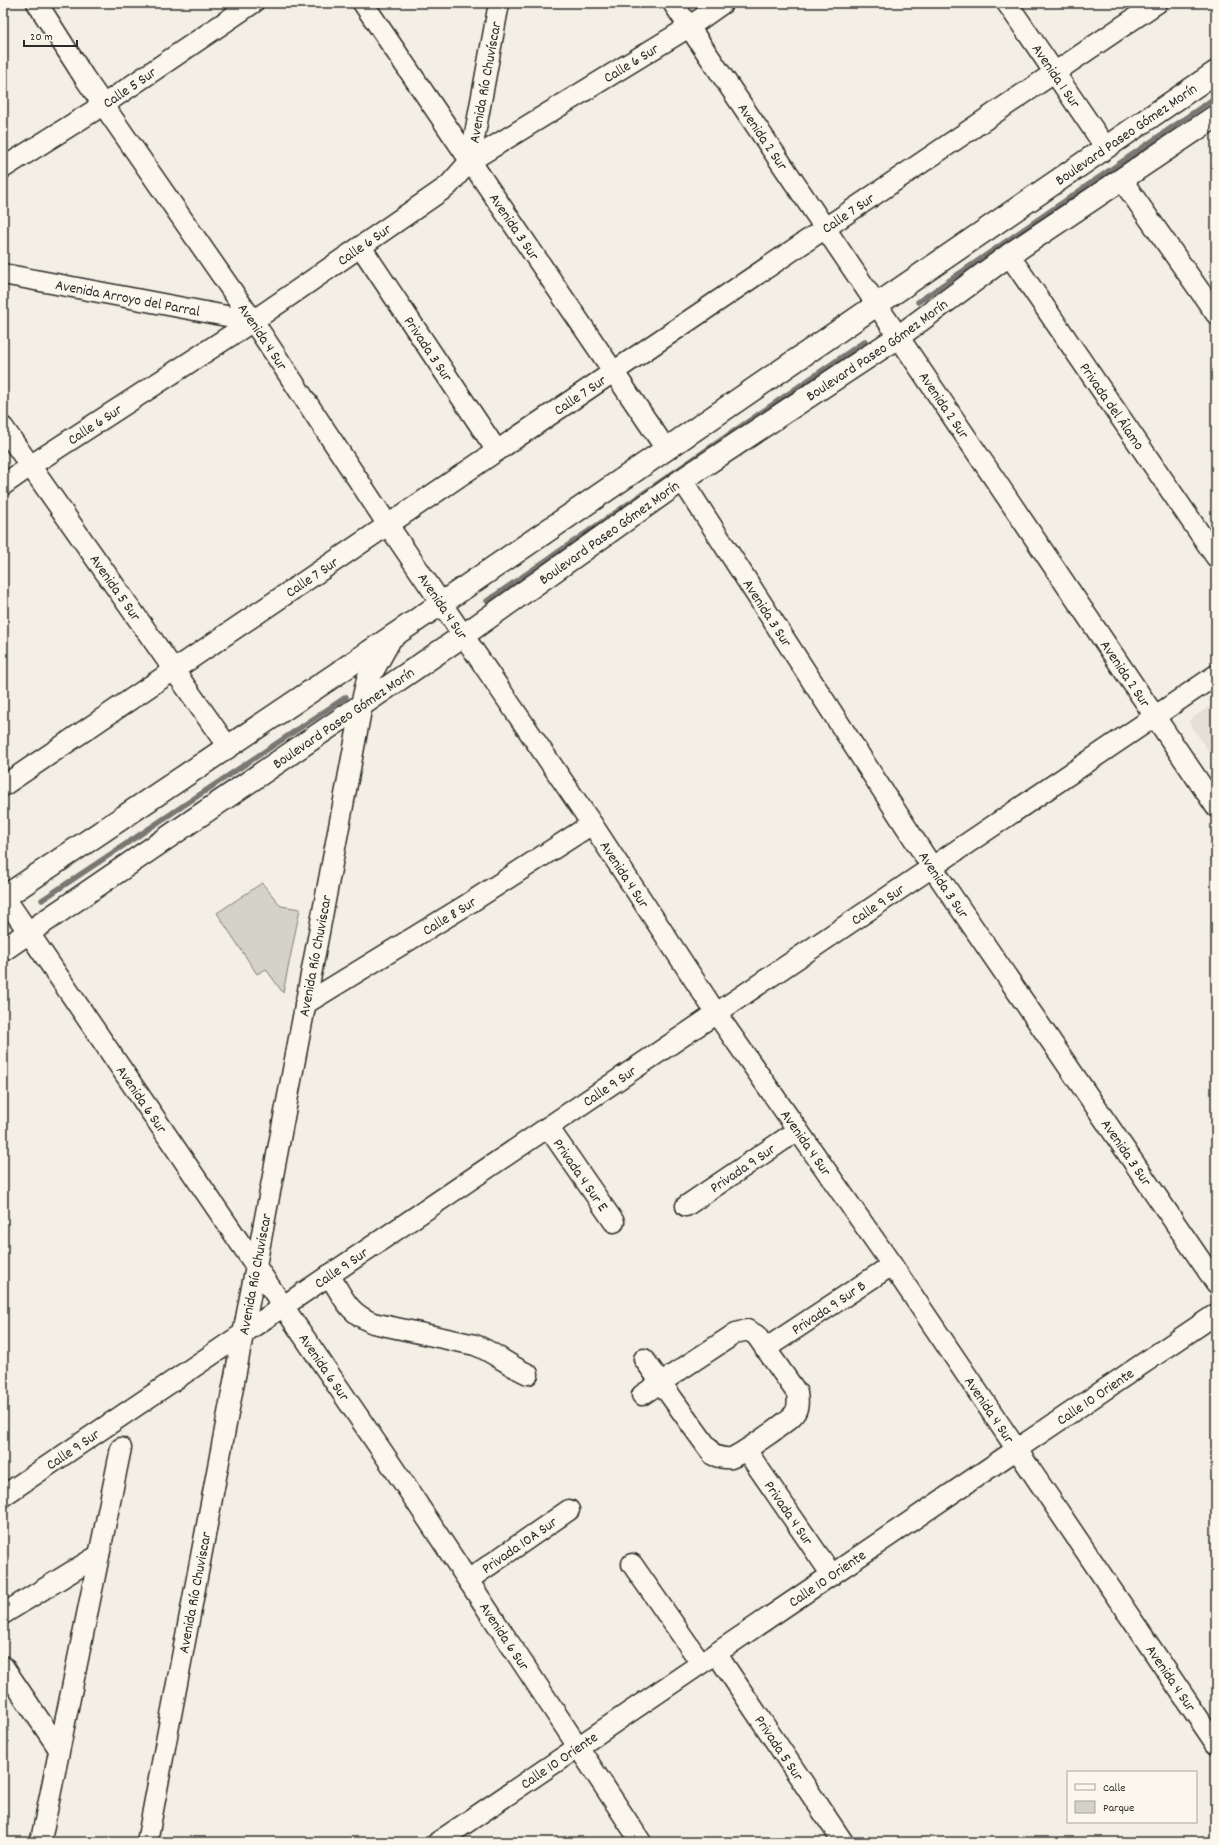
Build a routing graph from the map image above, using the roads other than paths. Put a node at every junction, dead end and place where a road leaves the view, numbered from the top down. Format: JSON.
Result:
{"nodes":[{"id":1,"x":37,"y":3,"type":"edge"},
{"id":2,"x":253,"y":3,"type":"edge"},
{"id":3,"x":363,"y":3,"type":"edge"},
{"id":4,"x":500,"y":3,"type":"edge"},
{"id":5,"x":672,"y":3,"type":"edge"},
{"id":6,"x":723,"y":3,"type":"edge"},
{"id":7,"x":1007,"y":3,"type":"edge"},
{"id":8,"x":1157,"y":3,"type":"edge"},
{"id":9,"x":689,"y":27,"type":"junction"},
{"id":10,"x":1216,"y":72,"type":"edge"},
{"id":11,"x":1054,"y":73,"type":"junction"},
{"id":12,"x":103,"y":105,"type":"junction"},
{"id":13,"x":1216,"y":116,"type":"edge"},
{"id":14,"x":1106,"y":148,"type":"junction"},
{"id":15,"x":470,"y":161,"type":"junction"},
{"id":16,"x":3,"y":168,"type":"edge"},
{"id":17,"x":1122,"y":180,"type":"junction"},
{"id":18,"x":825,"y":228,"type":"junction"},
{"id":19,"x":360,"y":247,"type":"junction"},
{"id":20,"x":1009,"y":255,"type":"junction"},
{"id":21,"x":3,"y":274,"type":"edge"},
{"id":22,"x":877,"y":305,"type":"junction"},
{"id":23,"x":1216,"y":314,"type":"edge"},
{"id":24,"x":253,"y":321,"type":"junction"},
{"id":25,"x":898,"y":337,"type":"junction"},
{"id":26,"x":614,"y":372,"type":"junction"},
{"id":27,"x":3,"y":427,"type":"edge"},
{"id":28,"x":666,"y":449,"type":"junction"},
{"id":29,"x":497,"y":451,"type":"junction"},
{"id":30,"x":30,"y":466,"type":"junction"},
{"id":31,"x":682,"y":480,"type":"junction"},
{"id":32,"x":3,"y":485,"type":"edge"},
{"id":33,"x":388,"y":525,"type":"junction"},
{"id":34,"x":1216,"y":557,"type":"edge"},
{"id":35,"x":442,"y":603,"type":"junction"},
{"id":36,"x":464,"y":635,"type":"junction"},
{"id":37,"x":391,"y":636,"type":"junction"},
{"id":38,"x":173,"y":671,"type":"junction"},
{"id":39,"x":1216,"y":675,"type":"edge"},
{"id":40,"x":362,"y":705,"type":"junction"},
{"id":41,"x":1154,"y":716,"type":"junction"},
{"id":42,"x":228,"y":747,"type":"junction"},
{"id":43,"x":3,"y":786,"type":"edge"},
{"id":44,"x":1216,"y":808,"type":"edge"},
{"id":45,"x":592,"y":824,"type":"junction"},
{"id":46,"x":932,"y":867,"type":"junction"},
{"id":47,"x":3,"y":897,"type":"edge"},
{"id":48,"x":29,"y":932,"type":"junction"},
{"id":49,"x":3,"y":950,"type":"edge"},
{"id":50,"x":305,"y":1004,"type":"junction"},
{"id":51,"x":716,"y":1013,"type":"junction"},
{"id":52,"x":548,"y":1127,"type":"junction"},
{"id":53,"x":798,"y":1130,"type":"junction"},
{"id":54,"x":686,"y":1206,"type":"dead end"},
{"id":55,"x":614,"y":1222,"type":"dead end"},
{"id":56,"x":892,"y":1265,"type":"junction"},
{"id":57,"x":256,"y":1266,"type":"junction"},
{"id":58,"x":329,"y":1275,"type":"junction"},
{"id":59,"x":1216,"y":1283,"type":"edge"},
{"id":60,"x":283,"y":1306,"type":"junction"},
{"id":61,"x":1216,"y":1314,"type":"edge"},
{"id":62,"x":243,"y":1334,"type":"junction"},
{"id":63,"x":766,"y":1349,"type":"junction"},
{"id":64,"x":644,"y":1360,"type":"dead end"},
{"id":65,"x":528,"y":1374,"type":"dead end"},
{"id":66,"x":660,"y":1383,"type":"junction"},
{"id":67,"x":642,"y":1395,"type":"dead end"},
{"id":68,"x":121,"y":1448,"type":"dead end"},
{"id":69,"x":1017,"y":1449,"type":"junction"},
{"id":70,"x":746,"y":1450,"type":"junction"},
{"id":71,"x":3,"y":1496,"type":"edge"},
{"id":72,"x":569,"y":1510,"type":"dead end"},
{"id":73,"x":99,"y":1555,"type":"junction"},
{"id":74,"x":632,"y":1564,"type":"dead end"},
{"id":75,"x":832,"y":1575,"type":"junction"},
{"id":76,"x":468,"y":1580,"type":"junction"},
{"id":77,"x":3,"y":1614,"type":"edge"},
{"id":78,"x":709,"y":1658,"type":"junction"},
{"id":79,"x":3,"y":1666,"type":"edge"},
{"id":80,"x":1216,"y":1744,"type":"edge"},
{"id":81,"x":579,"y":1746,"type":"junction"},
{"id":82,"x":59,"y":1749,"type":"junction"},
{"id":83,"x":41,"y":1840,"type":"dead end"},
{"id":84,"x":147,"y":1842,"type":"edge"},
{"id":85,"x":438,"y":1842,"type":"edge"},
{"id":86,"x":641,"y":1842,"type":"edge"},
{"id":87,"x":843,"y":1842,"type":"edge"}],
"edges":[{"from":1,"to":12,"type":"street","name":"Avenida 4 Sur"},
{"from":2,"to":12,"type":"street","name":"Calle 5 Sur"},
{"from":3,"to":15,"type":"street","name":"Avenida 3 Sur"},
{"from":4,"to":15,"type":"street","name":"Avenida Río Chuvíscar"},
{"from":5,"to":9,"type":"street","name":"Avenida 2 Sur"},
{"from":6,"to":9,"type":"street","name":"Calle 6 Sur"},
{"from":7,"to":11,"type":"street","name":"Avenida 1 Sur"},
{"from":8,"to":11,"type":"street","name":"Calle 7 Sur"},
{"from":9,"to":15,"type":"street","name":"Calle 6 Sur"},
{"from":9,"to":18,"type":"street","name":"Avenida 2 Sur"},
{"from":10,"to":14,"type":"main road","name":"Boulevard Paseo Gómez Morín"},
{"from":11,"to":14,"type":"street","name":"Avenida 1 Sur"},
{"from":11,"to":18,"type":"street","name":"Calle 7 Sur"},
{"from":12,"to":16,"type":"street","name":"Calle 5 Sur"},
{"from":12,"to":24,"type":"street","name":"Avenida 4 Sur"},
{"from":13,"to":17,"type":"main road","name":"Boulevard Paseo Gómez Morín"},
{"from":14,"to":22,"type":"main road","name":"Boulevard Paseo Gómez Morín"},
{"from":15,"to":19,"type":"street","name":"Calle 6 Sur"},
{"from":15,"to":26,"type":"street","name":"Avenida 3 Sur"},
{"from":17,"to":20,"type":"main road","name":"Boulevard Paseo Gómez Morín"},
{"from":17,"to":23,"type":"street"},
{"from":18,"to":22,"type":"street","name":"Avenida 2 Sur"},
{"from":18,"to":26,"type":"street","name":"Calle 7 Sur"},
{"from":19,"to":24,"type":"street","name":"Calle 6 Sur"},
{"from":19,"to":29,"type":"street","name":"Privada 3 Sur"},
{"from":20,"to":25,"type":"main road","name":"Boulevard Paseo Gómez Morín"},
{"from":20,"to":34,"type":"street","name":"Privada del Álamo"},
{"from":21,"to":24,"type":"street","name":"Avenida Arroyo del Parral"},
{"from":22,"to":25,"type":"street","name":"Avenida 2 Sur"},
{"from":22,"to":28,"type":"main road","name":"Boulevard Paseo Gómez Morín"},
{"from":24,"to":30,"type":"street","name":"Calle 6 Sur"},
{"from":24,"to":33,"type":"street","name":"Avenida 4 Sur"},
{"from":25,"to":31,"type":"main road","name":"Boulevard Paseo Gómez Morín"},
{"from":25,"to":41,"type":"street","name":"Avenida 2 Sur"},
{"from":26,"to":28,"type":"street","name":"Avenida 3 Sur"},
{"from":26,"to":29,"type":"street","name":"Calle 7 Sur"},
{"from":27,"to":30,"type":"street","name":"Avenida 5 Sur"},
{"from":28,"to":35,"type":"main road","name":"Boulevard Paseo Gómez Morín"},
{"from":29,"to":33,"type":"street","name":"Calle 7 Sur"},
{"from":30,"to":32,"type":"street","name":"Calle 6 Sur"},
{"from":30,"to":38,"type":"street","name":"Avenida 5 Sur"},
{"from":31,"to":36,"type":"main road","name":"Boulevard Paseo Gómez Morín"},
{"from":31,"to":46,"type":"street","name":"Avenida 3 Sur"},
{"from":33,"to":35,"type":"street","name":"Avenida 4 Sur"},
{"from":33,"to":38,"type":"street","name":"Calle 7 Sur"},
{"from":35,"to":36,"type":"street","name":"Avenida 4 Sur"},
{"from":35,"to":37,"type":"main road","name":"Boulevard Paseo Gómez Morín"},
{"from":36,"to":40,"type":"main road","name":"Boulevard Paseo Gómez Morín"},
{"from":36,"to":45,"type":"street","name":"Avenida 4 Sur"},
{"from":37,"to":40,"type":"main road"},
{"from":37,"to":42,"type":"main road","name":"Boulevard Paseo Gómez Morín"},
{"from":38,"to":42,"type":"street","name":"Avenida 5 Sur"},
{"from":38,"to":43,"type":"street","name":"Calle 7 Sur"},
{"from":39,"to":41,"type":"street","name":"Calle 9 Sur"},
{"from":40,"to":48,"type":"main road","name":"Boulevard Paseo Gómez Morín"},
{"from":40,"to":50,"type":"street","name":"Avenida Río Chuviscar"},
{"from":41,"to":44,"type":"street","name":"Avenida 2 Sur"},
{"from":41,"to":46,"type":"street","name":"Calle 9 Sur"},
{"from":42,"to":47,"type":"main road","name":"Boulevard Paseo Gómez Morín"},
{"from":45,"to":50,"type":"street","name":"Calle 8 Sur"},
{"from":45,"to":51,"type":"street","name":"Avenida 4 Sur"},
{"from":46,"to":51,"type":"street","name":"Calle 9 Sur"},
{"from":46,"to":59,"type":"street","name":"Avenida 3 Sur"},
{"from":47,"to":48,"type":"street","name":"Avenida 6 Sur"},
{"from":48,"to":49,"type":"main road","name":"Boulevard Paseo Gómez Morín"},
{"from":48,"to":57,"type":"street","name":"Avenida 6 Sur"},
{"from":50,"to":57,"type":"street","name":"Avenida Río Chuviscar"},
{"from":51,"to":52,"type":"street","name":"Calle 9 Sur"},
{"from":51,"to":53,"type":"street","name":"Avenida 4 Sur"},
{"from":52,"to":55,"type":"street","name":"Privada 4 Sur E"},
{"from":52,"to":58,"type":"street","name":"Calle 9 Sur"},
{"from":53,"to":54,"type":"street","name":"Privada 9 Sur"},
{"from":53,"to":56,"type":"street","name":"Avenida 4 Sur"},
{"from":56,"to":63,"type":"street","name":"Privada 9 Sur B"},
{"from":56,"to":69,"type":"street","name":"Avenida 4 Sur"},
{"from":57,"to":60,"type":"street","name":"Avenida 6 Sur"},
{"from":57,"to":62,"type":"street","name":"Avenida Río Chuviscar"},
{"from":58,"to":60,"type":"street","name":"Calle 9 Sur"},
{"from":58,"to":65,"type":"street"},
{"from":60,"to":62,"type":"street","name":"Calle 9 Sur"},
{"from":60,"to":76,"type":"street","name":"Avenida 6 Sur"},
{"from":61,"to":69,"type":"street","name":"Calle 10 Oriente"},
{"from":62,"to":71,"type":"street","name":"Calle 9 Sur"},
{"from":62,"to":84,"type":"street","name":"Avenida Río Chuviscar"},
{"from":63,"to":66,"type":"street"},
{"from":63,"to":70,"type":"street"},
{"from":64,"to":66,"type":"street"},
{"from":66,"to":67,"type":"street"},
{"from":66,"to":70,"type":"street"},
{"from":68,"to":73,"type":"street"},
{"from":69,"to":75,"type":"street","name":"Calle 10 Oriente"},
{"from":69,"to":80,"type":"street","name":"Avenida 4 Sur"},
{"from":70,"to":75,"type":"street","name":"Privada 4 Sur"},
{"from":72,"to":76,"type":"street","name":"Privada 10A Sur"},
{"from":73,"to":77,"type":"street"},
{"from":73,"to":82,"type":"street"},
{"from":74,"to":78,"type":"street","name":"Privada 5 Sur"},
{"from":75,"to":78,"type":"street","name":"Calle 10 Oriente"},
{"from":76,"to":81,"type":"street","name":"Avenida 6 Sur"},
{"from":78,"to":81,"type":"street","name":"Calle 10 Oriente"},
{"from":78,"to":87,"type":"street","name":"Privada 5 Sur"},
{"from":79,"to":82,"type":"street"},
{"from":81,"to":85,"type":"street","name":"Calle 10 Oriente"},
{"from":81,"to":86,"type":"street","name":"Avenida 6 Sur"},
{"from":82,"to":83,"type":"street"}]}
